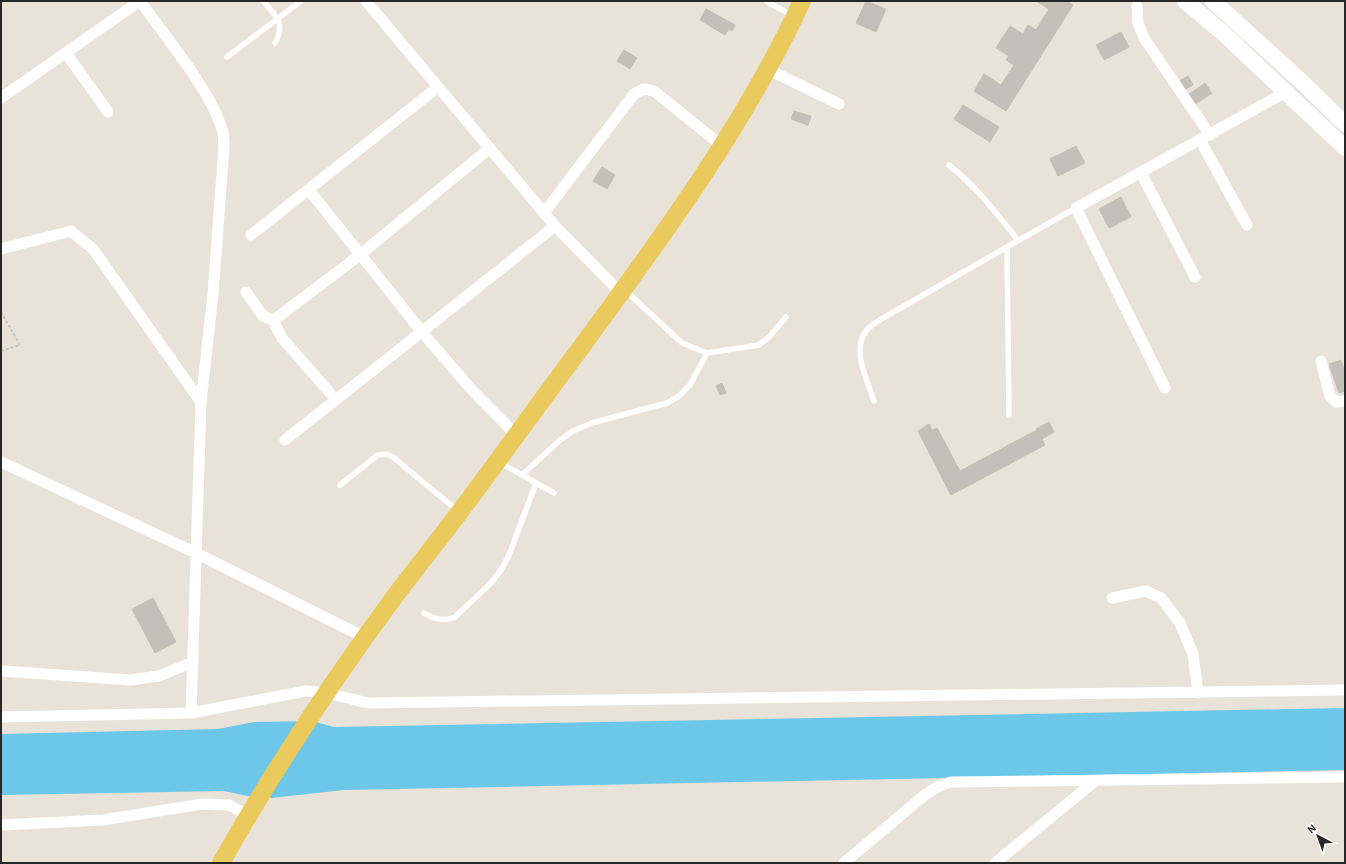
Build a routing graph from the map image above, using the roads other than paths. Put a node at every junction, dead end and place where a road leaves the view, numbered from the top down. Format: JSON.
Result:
{"nodes":[{"id":1,"x":140,"y":1,"type":"edge"},
{"id":2,"x":263,"y":1,"type":"edge"},
{"id":3,"x":301,"y":1,"type":"edge"},
{"id":4,"x":366,"y":1,"type":"edge"},
{"id":5,"x":766,"y":1,"type":"edge"},
{"id":6,"x":1185,"y":1,"type":"edge"},
{"id":7,"x":1213,"y":1,"type":"edge"},
{"id":8,"x":1137,"y":6,"type":"dead end"},
{"id":9,"x":799,"y":9,"type":"edge"},
{"id":10,"x":278,"y":19,"type":"junction"},
{"id":11,"x":275,"y":43,"type":"dead end"},
{"id":12,"x":66,"y":53,"type":"junction"},
{"id":13,"x":228,"y":57,"type":"dead end"},
{"id":14,"x":767,"y":69,"type":"junction"},
{"id":15,"x":438,"y":87,"type":"junction"},
{"id":16,"x":1286,"y":92,"type":"junction"},
{"id":17,"x":1,"y":98,"type":"edge"},
{"id":18,"x":838,"y":104,"type":"dead end"},
{"id":19,"x":108,"y":112,"type":"dead end"},
{"id":20,"x":1345,"y":124,"type":"edge"},
{"id":21,"x":1210,"y":135,"type":"junction"},
{"id":22,"x":1200,"y":140,"type":"junction"},
{"id":23,"x":722,"y":146,"type":"junction"},
{"id":24,"x":490,"y":148,"type":"junction"},
{"id":25,"x":1345,"y":148,"type":"edge"},
{"id":26,"x":949,"y":164,"type":"dead end"},
{"id":27,"x":1141,"y":173,"type":"junction"},
{"id":28,"x":308,"y":190,"type":"junction"},
{"id":29,"x":1076,"y":208,"type":"junction"},
{"id":30,"x":544,"y":213,"type":"junction"},
{"id":31,"x":1247,"y":225,"type":"dead end"},
{"id":32,"x":555,"y":226,"type":"junction"},
{"id":33,"x":251,"y":235,"type":"dead end"},
{"id":34,"x":1018,"y":240,"type":"junction"},
{"id":35,"x":1007,"y":247,"type":"junction"},
{"id":36,"x":1,"y":249,"type":"edge"},
{"id":37,"x":361,"y":254,"type":"junction"},
{"id":38,"x":1194,"y":277,"type":"dead end"},
{"id":39,"x":622,"y":291,"type":"junction"},
{"id":40,"x":246,"y":292,"type":"dead end"},
{"id":41,"x":786,"y":317,"type":"dead end"},
{"id":42,"x":273,"y":320,"type":"junction"},
{"id":43,"x":422,"y":332,"type":"junction"},
{"id":44,"x":707,"y":353,"type":"junction"},
{"id":45,"x":1321,"y":361,"type":"dead end"},
{"id":46,"x":1165,"y":388,"type":"dead end"},
{"id":47,"x":330,"y":393,"type":"dead end"},
{"id":48,"x":874,"y":401,"type":"dead end"},
{"id":49,"x":1345,"y":401,"type":"edge"},
{"id":50,"x":201,"y":402,"type":"junction"},
{"id":51,"x":1009,"y":416,"type":"dead end"},
{"id":52,"x":516,"y":435,"type":"junction"},
{"id":53,"x":285,"y":440,"type":"dead end"},
{"id":54,"x":1,"y":462,"type":"edge"},
{"id":55,"x":497,"y":462,"type":"junction"},
{"id":56,"x":523,"y":474,"type":"junction"},
{"id":57,"x":536,"y":483,"type":"junction"},
{"id":58,"x":340,"y":484,"type":"dead end"},
{"id":59,"x":554,"y":493,"type":"dead end"},
{"id":60,"x":460,"y":512,"type":"junction"},
{"id":61,"x":196,"y":553,"type":"junction"},
{"id":62,"x":1112,"y":598,"type":"dead end"},
{"id":63,"x":424,"y":613,"type":"dead end"},
{"id":64,"x":366,"y":638,"type":"junction"},
{"id":65,"x":192,"y":662,"type":"junction"},
{"id":66,"x":1,"y":671,"type":"edge"},
{"id":67,"x":1345,"y":690,"type":"edge"},
{"id":68,"x":327,"y":693,"type":"junction"},
{"id":69,"x":1198,"y":693,"type":"junction"},
{"id":70,"x":191,"y":713,"type":"junction"},
{"id":71,"x":1,"y":717,"type":"edge"},
{"id":72,"x":1345,"y":778,"type":"edge"},
{"id":73,"x":1095,"y":781,"type":"junction"},
{"id":74,"x":249,"y":813,"type":"junction"},
{"id":75,"x":1,"y":825,"type":"edge"},
{"id":76,"x":221,"y":863,"type":"edge"},
{"id":77,"x":844,"y":863,"type":"edge"},
{"id":78,"x":994,"y":863,"type":"edge"}],
"edges":[{"from":1,"to":12,"type":"street"},
{"from":1,"to":50,"type":"street"},
{"from":2,"to":10,"type":"lane"},
{"from":3,"to":10,"type":"lane"},
{"from":4,"to":15,"type":"street"},
{"from":5,"to":9,"type":"lane"},
{"from":6,"to":16,"type":"street"},
{"from":7,"to":20,"type":"street"},
{"from":8,"to":21,"type":"street"},
{"from":9,"to":14,"type":"main road"},
{"from":10,"to":11,"type":"lane"},
{"from":10,"to":13,"type":"lane"},
{"from":12,"to":17,"type":"street"},
{"from":12,"to":19,"type":"street"},
{"from":14,"to":18,"type":"street"},
{"from":14,"to":23,"type":"main road"},
{"from":15,"to":24,"type":"street"},
{"from":15,"to":28,"type":"street"},
{"from":16,"to":21,"type":"street"},
{"from":16,"to":25,"type":"street"},
{"from":21,"to":22,"type":"street"},
{"from":22,"to":27,"type":"street"},
{"from":22,"to":31,"type":"street"},
{"from":23,"to":30,"type":"street"},
{"from":23,"to":39,"type":"main road"},
{"from":24,"to":30,"type":"street"},
{"from":24,"to":37,"type":"street"},
{"from":26,"to":34,"type":"lane"},
{"from":27,"to":29,"type":"street"},
{"from":27,"to":38,"type":"street"},
{"from":28,"to":33,"type":"street"},
{"from":28,"to":37,"type":"street"},
{"from":29,"to":34,"type":"lane"},
{"from":29,"to":46,"type":"street"},
{"from":30,"to":32,"type":"street"},
{"from":32,"to":39,"type":"street"},
{"from":32,"to":43,"type":"street"},
{"from":34,"to":35,"type":"lane"},
{"from":35,"to":48,"type":"lane"},
{"from":35,"to":51,"type":"lane"},
{"from":36,"to":50,"type":"street"},
{"from":37,"to":42,"type":"street"},
{"from":37,"to":43,"type":"street"},
{"from":39,"to":44,"type":"lane"},
{"from":39,"to":52,"type":"main road"},
{"from":40,"to":42,"type":"street"},
{"from":41,"to":44,"type":"lane"},
{"from":42,"to":47,"type":"street"},
{"from":43,"to":52,"type":"street"},
{"from":43,"to":53,"type":"street"},
{"from":44,"to":56,"type":"lane"},
{"from":45,"to":49,"type":"street"},
{"from":50,"to":61,"type":"street"},
{"from":52,"to":55,"type":"main road"},
{"from":54,"to":61,"type":"street"},
{"from":55,"to":56,"type":"lane"},
{"from":55,"to":60,"type":"main road"},
{"from":56,"to":57,"type":"lane"},
{"from":57,"to":59,"type":"lane"},
{"from":57,"to":63,"type":"lane"},
{"from":58,"to":60,"type":"lane"},
{"from":60,"to":64,"type":"main road"},
{"from":61,"to":64,"type":"street"},
{"from":61,"to":65,"type":"street"},
{"from":62,"to":69,"type":"street"},
{"from":64,"to":68,"type":"main road"},
{"from":65,"to":66,"type":"street"},
{"from":65,"to":70,"type":"street"},
{"from":67,"to":69,"type":"street"},
{"from":68,"to":69,"type":"street"},
{"from":68,"to":70,"type":"street"},
{"from":68,"to":74,"type":"main road"},
{"from":70,"to":71,"type":"street"},
{"from":72,"to":73,"type":"street"},
{"from":73,"to":77,"type":"street"},
{"from":73,"to":78,"type":"street"},
{"from":74,"to":75,"type":"street"},
{"from":74,"to":76,"type":"main road"}]}
